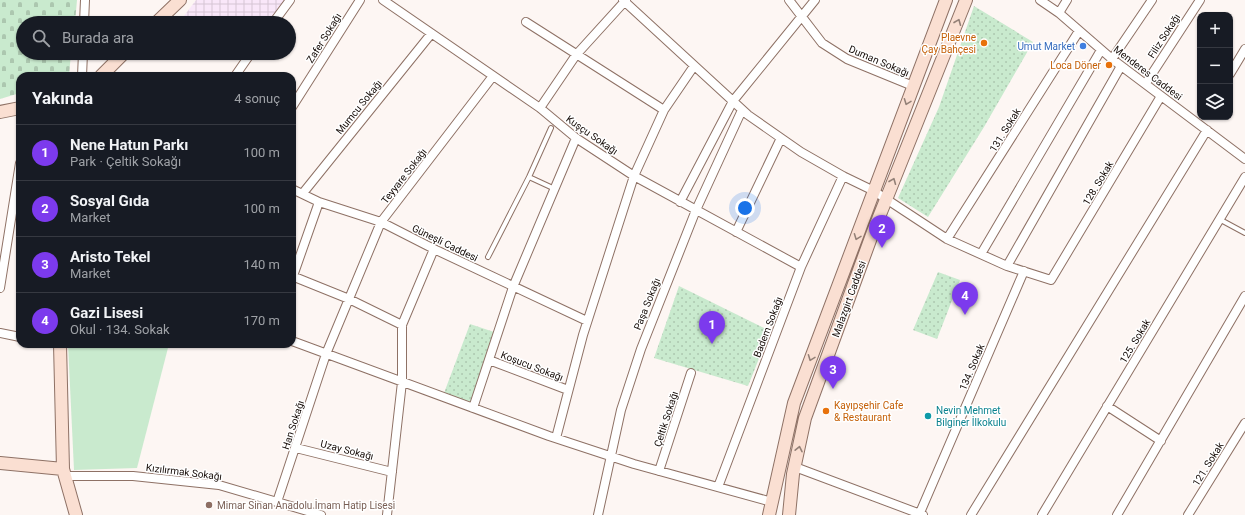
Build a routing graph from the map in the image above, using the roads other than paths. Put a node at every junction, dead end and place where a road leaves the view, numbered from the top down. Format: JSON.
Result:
{"nodes":[{"id":1,"x":85,"y":0,"type":"edge"},
{"id":2,"x":180,"y":0,"type":"edge"},
{"id":3,"x":290,"y":0,"type":"edge"},
{"id":4,"x":360,"y":0,"type":"edge"},
{"id":5,"x":383,"y":0,"type":"edge"},
{"id":6,"x":788,"y":0,"type":"edge"},
{"id":7,"x":816,"y":0,"type":"edge"},
{"id":8,"x":946,"y":0,"type":"edge"},
{"id":9,"x":966,"y":0,"type":"edge"},
{"id":10,"x":1040,"y":0,"type":"edge"},
{"id":11,"x":1067,"y":0,"type":"edge"},
{"id":12,"x":1152,"y":0,"type":"edge"},
{"id":13,"x":1200,"y":0,"type":"edge"},
{"id":14,"x":625,"y":1,"type":"edge"},
{"id":15,"x":1059,"y":13,"type":"junction"},
{"id":16,"x":84,"y":16,"type":"edge"},
{"id":17,"x":163,"y":16,"type":"edge"},
{"id":18,"x":278,"y":16,"type":"edge"},
{"id":19,"x":802,"y":16,"type":"junction"},
{"id":20,"x":526,"y":22,"type":"dead end"},
{"id":21,"x":1079,"y":31,"type":"junction"},
{"id":22,"x":431,"y":34,"type":"junction"},
{"id":23,"x":1245,"y":49,"type":"edge"},
{"id":24,"x":1101,"y":50,"type":"junction"},
{"id":25,"x":576,"y":55,"type":"junction"},
{"id":26,"x":1112,"y":59,"type":"junction"},
{"id":27,"x":83,"y":60,"type":"edge"},
{"id":28,"x":117,"y":60,"type":"edge"},
{"id":29,"x":246,"y":60,"type":"edge"},
{"id":30,"x":694,"y":66,"type":"junction"},
{"id":31,"x":1121,"y":66,"type":"junction"},
{"id":32,"x":1233,"y":69,"type":"edge"},
{"id":33,"x":82,"y":72,"type":"edge"},
{"id":34,"x":105,"y":72,"type":"edge"},
{"id":35,"x":237,"y":72,"type":"edge"},
{"id":36,"x":493,"y":76,"type":"junction"},
{"id":37,"x":1146,"y":83,"type":"junction"},
{"id":38,"x":913,"y":86,"type":"junction"},
{"id":39,"x":1161,"y":96,"type":"junction"},
{"id":40,"x":296,"y":101,"type":"edge"},
{"id":41,"x":733,"y":101,"type":"junction"},
{"id":42,"x":540,"y":108,"type":"junction"},
{"id":43,"x":16,"y":109,"type":"edge"},
{"id":44,"x":664,"y":110,"type":"junction"},
{"id":45,"x":742,"y":110,"type":"junction"},
{"id":46,"x":0,"y":112,"type":"edge"},
{"id":47,"x":1197,"y":118,"type":"edge"},
{"id":48,"x":1201,"y":120,"type":"edge"},
{"id":49,"x":551,"y":128,"type":"dead end"},
{"id":50,"x":1207,"y":130,"type":"junction"},
{"id":51,"x":576,"y":138,"type":"junction"},
{"id":52,"x":781,"y":138,"type":"junction"},
{"id":53,"x":1245,"y":159,"type":"edge"},
{"id":54,"x":634,"y":176,"type":"junction"},
{"id":55,"x":843,"y":176,"type":"junction"},
{"id":56,"x":529,"y":177,"type":"junction"},
{"id":57,"x":1245,"y":177,"type":"edge"},
{"id":58,"x":16,"y":187,"type":"edge"},
{"id":59,"x":555,"y":189,"type":"junction"},
{"id":60,"x":296,"y":190,"type":"edge"},
{"id":61,"x":874,"y":191,"type":"junction"},
{"id":62,"x":303,"y":193,"type":"junction"},
{"id":63,"x":887,"y":198,"type":"junction"},
{"id":64,"x":319,"y":202,"type":"junction"},
{"id":65,"x":680,"y":202,"type":"junction"},
{"id":66,"x":696,"y":210,"type":"junction"},
{"id":67,"x":1219,"y":219,"type":"junction"},
{"id":68,"x":10,"y":222,"type":"junction"},
{"id":69,"x":381,"y":222,"type":"junction"},
{"id":70,"x":16,"y":223,"type":"edge"},
{"id":71,"x":736,"y":232,"type":"junction"},
{"id":72,"x":1245,"y":233,"type":"edge"},
{"id":73,"x":947,"y":239,"type":"junction"},
{"id":74,"x":434,"y":249,"type":"junction"},
{"id":75,"x":981,"y":254,"type":"junction"},
{"id":76,"x":488,"y":257,"type":"dead end"},
{"id":77,"x":296,"y":265,"type":"edge"},
{"id":78,"x":1007,"y":266,"type":"junction"},
{"id":79,"x":801,"y":267,"type":"junction"},
{"id":80,"x":1024,"y":272,"type":"junction"},
{"id":81,"x":296,"y":278,"type":"edge"},
{"id":82,"x":513,"y":287,"type":"junction"},
{"id":83,"x":0,"y":288,"type":"edge"},
{"id":84,"x":1245,"y":296,"type":"edge"},
{"id":85,"x":349,"y":299,"type":"junction"},
{"id":86,"x":587,"y":321,"type":"junction"},
{"id":87,"x":402,"y":325,"type":"junction"},
{"id":88,"x":0,"y":333,"type":"edge"},
{"id":89,"x":16,"y":336,"type":"edge"},
{"id":90,"x":296,"y":343,"type":"edge"},
{"id":91,"x":60,"y":348,"type":"edge"},
{"id":92,"x":326,"y":354,"type":"junction"},
{"id":93,"x":490,"y":360,"type":"junction"},
{"id":94,"x":691,"y":374,"type":"dead end"},
{"id":95,"x":402,"y":382,"type":"junction"},
{"id":96,"x":568,"y":390,"type":"junction"},
{"id":97,"x":1107,"y":406,"type":"junction"},
{"id":98,"x":473,"y":408,"type":"junction"},
{"id":99,"x":1245,"y":424,"type":"edge"},
{"id":100,"x":556,"y":438,"type":"junction"},
{"id":101,"x":1161,"y":441,"type":"junction"},
{"id":102,"x":296,"y":448,"type":"junction"},
{"id":103,"x":609,"y":456,"type":"junction"},
{"id":104,"x":0,"y":463,"type":"edge"},
{"id":105,"x":794,"y":467,"type":"junction"},
{"id":106,"x":659,"y":471,"type":"junction"},
{"id":107,"x":64,"y":472,"type":"junction"},
{"id":108,"x":392,"y":472,"type":"junction"},
{"id":109,"x":718,"y":487,"type":"junction"},
{"id":110,"x":277,"y":502,"type":"junction"},
{"id":111,"x":772,"y":502,"type":"junction"},
{"id":112,"x":921,"y":514,"type":"edge"},
{"id":113,"x":76,"y":515,"type":"edge"},
{"id":114,"x":321,"y":515,"type":"edge"},
{"id":115,"x":387,"y":515,"type":"edge"},
{"id":116,"x":598,"y":515,"type":"edge"},
{"id":117,"x":769,"y":515,"type":"edge"},
{"id":118,"x":789,"y":515,"type":"edge"},
{"id":119,"x":971,"y":515,"type":"edge"},
{"id":120,"x":1042,"y":515,"type":"edge"},
{"id":121,"x":1117,"y":515,"type":"edge"},
{"id":122,"x":1188,"y":515,"type":"edge"}],
"edges":[{"from":1,"to":16,"type":"street"},
{"from":2,"to":17,"type":"main road"},
{"from":3,"to":18,"type":"street"},
{"from":4,"to":40,"type":"street","name":"Zafer Sokağı"},
{"from":5,"to":22,"type":"street","name":"Kuşçu Sokağı"},
{"from":6,"to":19,"type":"street","name":"Duman Sokağı"},
{"from":7,"to":19,"type":"street"},
{"from":8,"to":38,"type":"main road","name":"Malazgirt Caddesi"},
{"from":63,"to":9,"type":"main road","name":"Malazgirt Caddesi","one_way":true},
{"from":10,"to":15,"type":"street","name":"Menderes Caddesi"},
{"from":11,"to":15,"type":"street"},
{"from":12,"to":26,"type":"street"},
{"from":13,"to":37,"type":"street","name":"Filiz Sokağı"},
{"from":14,"to":25,"type":"street"},
{"from":14,"to":30,"type":"street"},
{"from":15,"to":21,"type":"street","name":"Menderes Caddesi"},
{"from":19,"to":38,"type":"street","name":"Duman Sokağı"},
{"from":19,"to":41,"type":"street"},
{"from":20,"to":25,"type":"street"},
{"from":21,"to":24,"type":"street","name":"Menderes Caddesi"},
{"from":21,"to":73,"type":"street","name":"131. Sokak"},
{"from":22,"to":36,"type":"street","name":"Kuşçu Sokağı"},
{"from":22,"to":62,"type":"street","name":"Mumcu Sokağı"},
{"from":23,"to":32,"type":"street"},
{"from":24,"to":26,"type":"street","name":"Menderes Caddesi"},
{"from":24,"to":75,"type":"street"},
{"from":25,"to":42,"type":"street"},
{"from":25,"to":44,"type":"street"},
{"from":26,"to":31,"type":"street","name":"Menderes Caddesi"},
{"from":27,"to":33,"type":"street"},
{"from":28,"to":34,"type":"main road"},
{"from":29,"to":35,"type":"street"},
{"from":30,"to":41,"type":"street"},
{"from":30,"to":44,"type":"street"},
{"from":31,"to":37,"type":"street","name":"Menderes Caddesi"},
{"from":31,"to":78,"type":"street"},
{"from":36,"to":42,"type":"street","name":"Kuşçu Sokağı"},
{"from":36,"to":69,"type":"street","name":"Teyyare Sokağı"},
{"from":37,"to":39,"type":"street","name":"Menderes Caddesi"},
{"from":38,"to":61,"type":"main road","name":"Malazgirt Caddesi","one_way":true},
{"from":39,"to":47,"type":"street","name":"Menderes Caddesi"},
{"from":39,"to":80,"type":"street","name":"128. Sokak"},
{"from":41,"to":45,"type":"street"},
{"from":41,"to":65,"type":"street"},
{"from":42,"to":51,"type":"street","name":"Kuşçu Sokağı"},
{"from":43,"to":46,"type":"main road"},
{"from":44,"to":54,"type":"street"},
{"from":45,"to":52,"type":"street"},
{"from":45,"to":66,"type":"street","name":"Paşa Sokağı"},
{"from":48,"to":50,"type":"street","name":"Menderes Caddesi"},
{"from":49,"to":56,"type":"lane"},
{"from":50,"to":53,"type":"street","name":"Menderes Caddesi"},
{"from":50,"to":119,"type":"street"},
{"from":51,"to":54,"type":"street","name":"Kuşçu Sokağı"},
{"from":51,"to":59,"type":"street"},
{"from":52,"to":55,"type":"street"},
{"from":52,"to":71,"type":"street"},
{"from":54,"to":65,"type":"street","name":"Kuşçu Sokağı"},
{"from":54,"to":86,"type":"street"},
{"from":55,"to":61,"type":"street"},
{"from":55,"to":79,"type":"street","name":"Badem Sokağı"},
{"from":56,"to":59,"type":"lane"},
{"from":56,"to":76,"type":"lane"},
{"from":57,"to":67,"type":"street","name":"125. Sokak"},
{"from":58,"to":68,"type":"street"},
{"from":59,"to":82,"type":"street"},
{"from":60,"to":62,"type":"street","name":"Güneşli Caddesi"},
{"from":61,"to":63,"type":"street"},
{"from":61,"to":111,"type":"main road","name":"Malazgirt Caddesi","one_way":true},
{"from":62,"to":64,"type":"street","name":"Güneşli Caddesi"},
{"from":63,"to":73,"type":"street"},
{"from":105,"to":63,"type":"main road","name":"Malazgirt Caddesi","one_way":true},
{"from":64,"to":69,"type":"street","name":"Güneşli Caddesi"},
{"from":64,"to":77,"type":"street"},
{"from":65,"to":66,"type":"street","name":"Kuşçu Sokağı"},
{"from":66,"to":71,"type":"street","name":"Kuşçu Sokağı"},
{"from":66,"to":103,"type":"street","name":"Paşa Sokağı"},
{"from":67,"to":72,"type":"lane"},
{"from":67,"to":97,"type":"street","name":"125. Sokak"},
{"from":68,"to":70,"type":"street"},
{"from":68,"to":83,"type":"street"},
{"from":69,"to":74,"type":"street","name":"Güneşli Caddesi"},
{"from":69,"to":85,"type":"street","name":"Teyyare Sokağı"},
{"from":71,"to":79,"type":"street","name":"Kuşçu Sokağı"},
{"from":73,"to":75,"type":"street"},
{"from":74,"to":82,"type":"street","name":"Güneşli Caddesi"},
{"from":74,"to":87,"type":"street"},
{"from":75,"to":78,"type":"street"},
{"from":78,"to":80,"type":"street"},
{"from":79,"to":109,"type":"street","name":"Badem Sokağı"},
{"from":80,"to":112,"type":"street","name":"134. Sokak"},
{"from":81,"to":85,"type":"street"},
{"from":82,"to":86,"type":"street","name":"Güneşli Caddesi"},
{"from":82,"to":93,"type":"street"},
{"from":84,"to":101,"type":"street"},
{"from":85,"to":87,"type":"street"},
{"from":85,"to":92,"type":"street","name":"Han Sokağı"},
{"from":86,"to":96,"type":"street"},
{"from":87,"to":95,"type":"street"},
{"from":88,"to":89,"type":"street"},
{"from":90,"to":92,"type":"street"},
{"from":91,"to":107,"type":"main road"},
{"from":92,"to":95,"type":"street"},
{"from":92,"to":102,"type":"street","name":"Han Sokağı"},
{"from":93,"to":96,"type":"street","name":"Koşucu Sokağı"},
{"from":93,"to":98,"type":"street"},
{"from":94,"to":106,"type":"street","name":"Çeltik Sokağı"},
{"from":95,"to":98,"type":"street"},
{"from":95,"to":108,"type":"street"},
{"from":96,"to":100,"type":"street"},
{"from":97,"to":101,"type":"street"},
{"from":97,"to":120,"type":"street","name":"125. Sokak"},
{"from":98,"to":100,"type":"street"},
{"from":99,"to":122,"type":"street","name":"121. Sokak"},
{"from":100,"to":103,"type":"street"},
{"from":101,"to":121,"type":"street"},
{"from":102,"to":108,"type":"street","name":"Uzay Sokağı"},
{"from":102,"to":110,"type":"street","name":"Han Sokağı"},
{"from":103,"to":106,"type":"street"},
{"from":103,"to":116,"type":"street","name":"Paşa Sokağı"},
{"from":104,"to":107,"type":"main road"},
{"from":105,"to":112,"type":"street"},
{"from":105,"to":118,"type":"main road","name":"Malazgirt Caddesi"},
{"from":106,"to":109,"type":"street"},
{"from":107,"to":110,"type":"street","name":"Kızılırmak Sokağı"},
{"from":107,"to":113,"type":"main road"},
{"from":108,"to":115,"type":"street"},
{"from":109,"to":111,"type":"street"},
{"from":110,"to":114,"type":"street","name":"Kızılırmak Sokağı"},
{"from":111,"to":117,"type":"main road","name":"Malazgirt Caddesi"}]}
